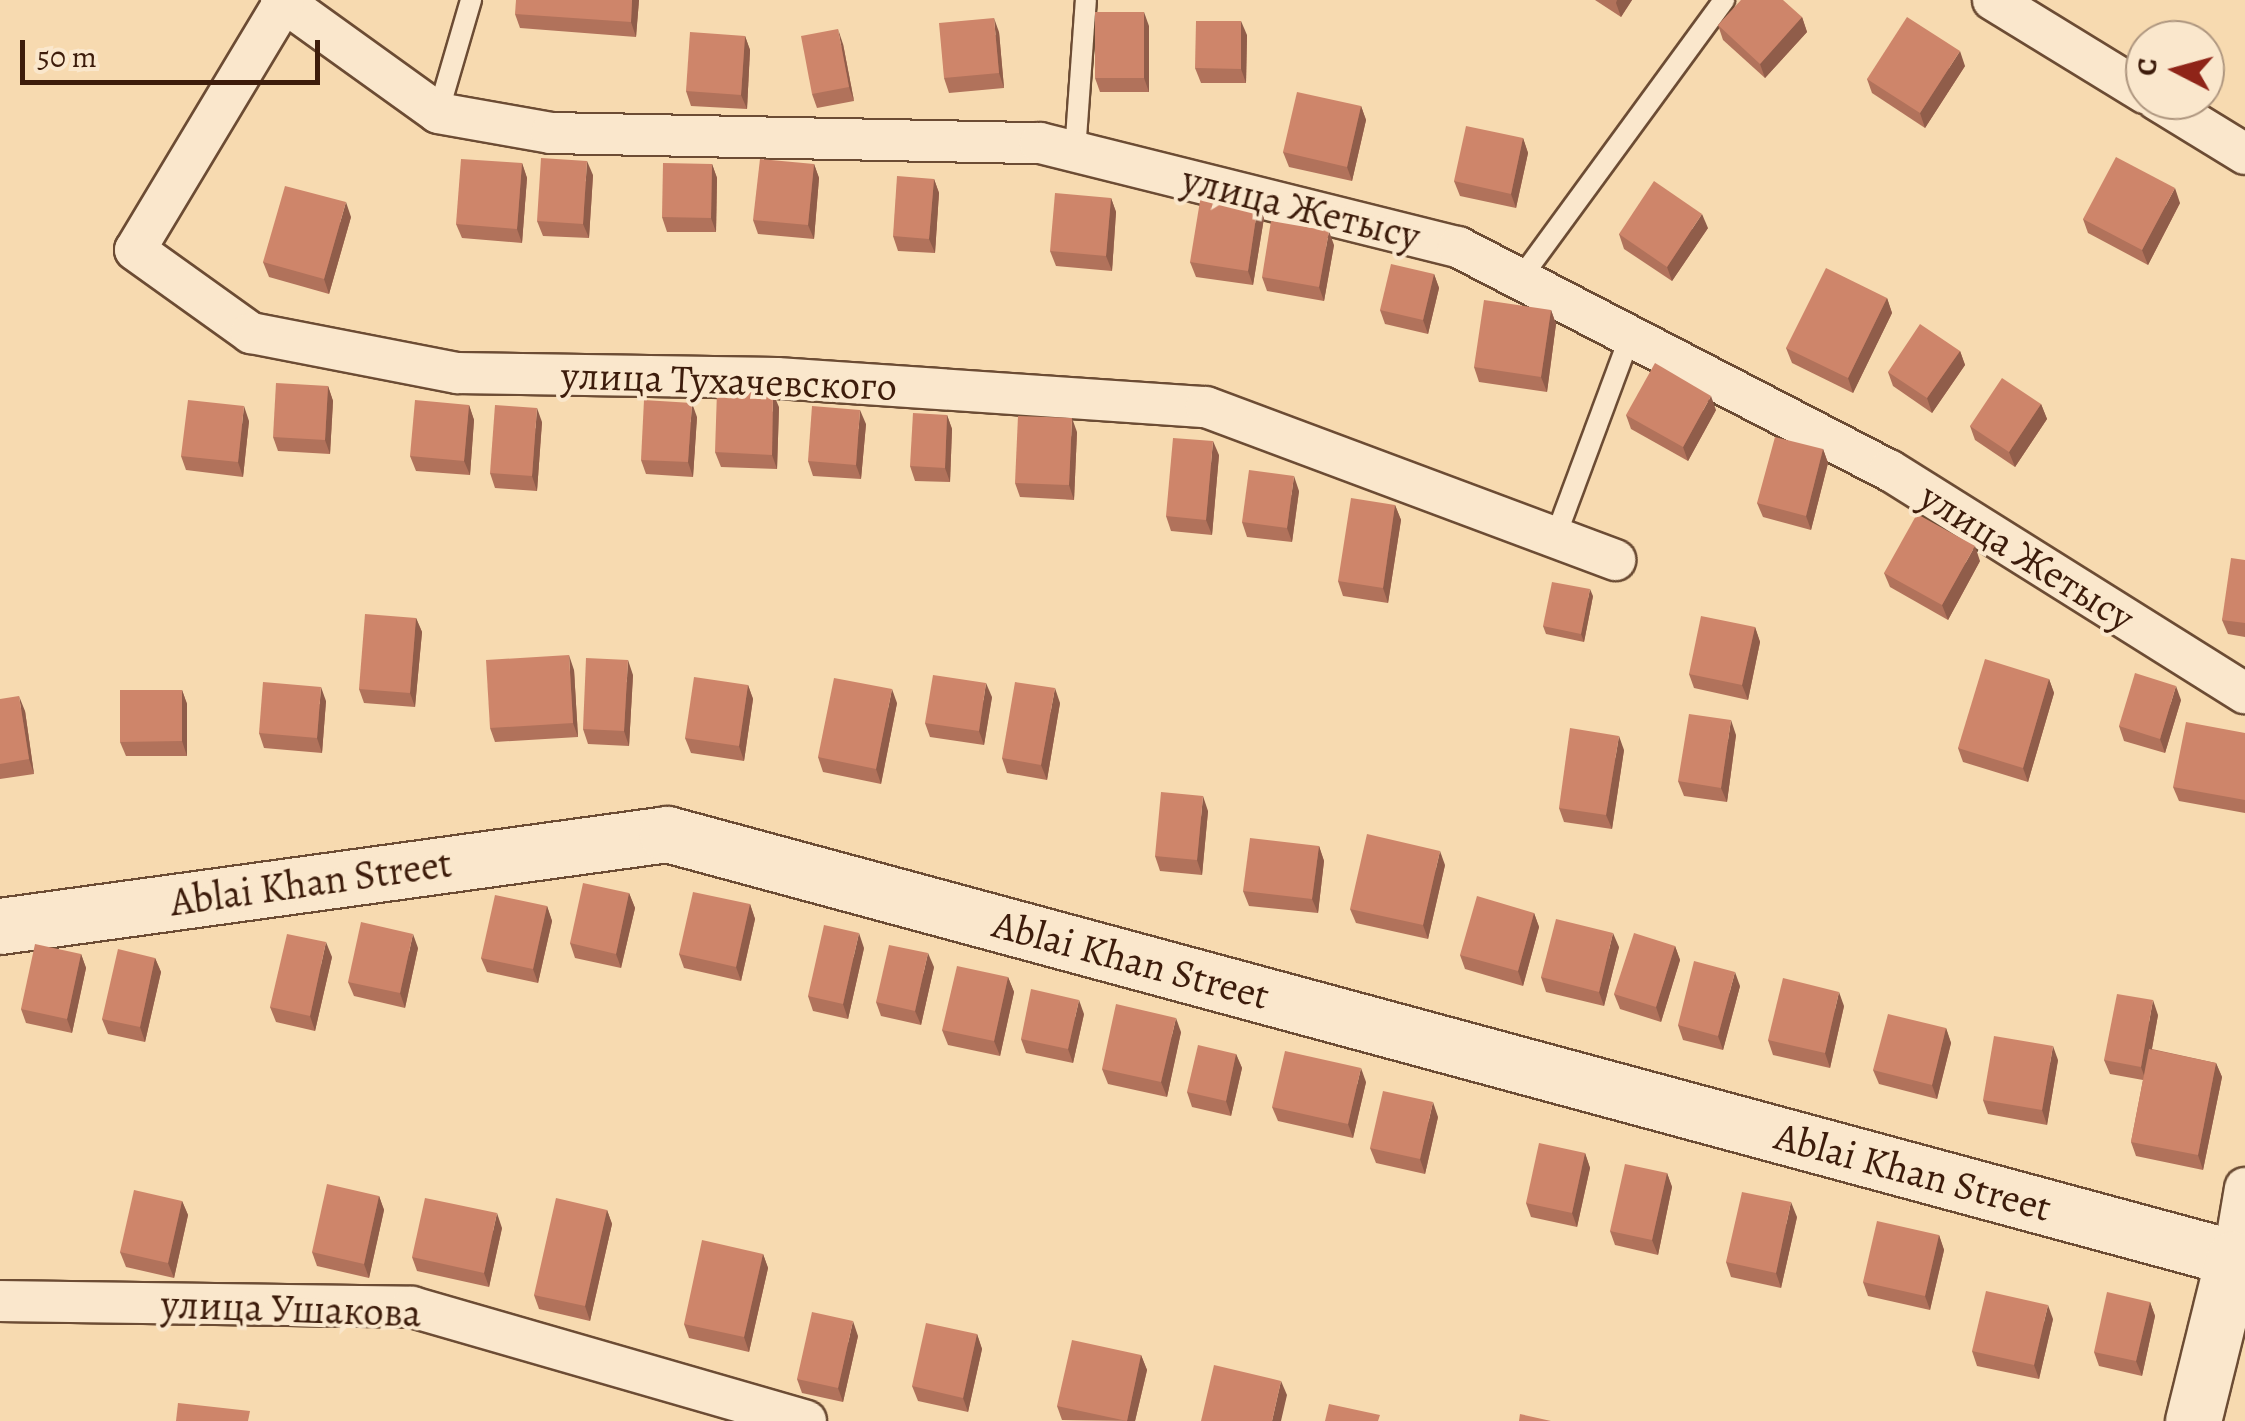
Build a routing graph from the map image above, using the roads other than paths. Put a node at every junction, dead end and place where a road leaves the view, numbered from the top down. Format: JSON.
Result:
{"nodes":[{"id":1,"x":471,"y":0,"type":"edge"},
{"id":2,"x":1086,"y":0,"type":"edge"},
{"id":3,"x":1724,"y":0,"type":"edge"},
{"id":4,"x":1993,"y":0,"type":"edge"},
{"id":5,"x":282,"y":1,"type":"edge"},
{"id":6,"x":2125,"y":81,"type":"edge"},
{"id":7,"x":438,"y":112,"type":"junction"},
{"id":8,"x":2190,"y":120,"type":"edge"},
{"id":9,"x":1075,"y":152,"type":"junction"},
{"id":10,"x":2245,"y":154,"type":"edge"},
{"id":11,"x":1520,"y":279,"type":"junction"},
{"id":12,"x":1630,"y":336,"type":"junction"},
{"id":13,"x":1555,"y":538,"type":"junction"},
{"id":14,"x":1615,"y":560,"type":"dead end"},
{"id":15,"x":2245,"y":693,"type":"edge"},
{"id":16,"x":0,"y":926,"type":"edge"},
{"id":17,"x":2245,"y":1188,"type":"edge"},
{"id":18,"x":2239,"y":1260,"type":"edge"},
{"id":19,"x":0,"y":1301,"type":"edge"},
{"id":20,"x":806,"y":1421,"type":"edge"},
{"id":21,"x":2193,"y":1421,"type":"edge"}],
"edges":[{"from":1,"to":7,"type":"lane"},
{"from":2,"to":9,"type":"lane"},
{"from":3,"to":11,"type":"lane"},
{"from":4,"to":6,"type":"street"},
{"from":5,"to":7,"type":"street","name":"улица Жетысу"},
{"from":5,"to":13,"type":"street","name":"улица Тухачевского"},
{"from":7,"to":9,"type":"street","name":"улица Жетысу"},
{"from":8,"to":10,"type":"street"},
{"from":9,"to":11,"type":"street","name":"улица Жетысу"},
{"from":11,"to":12,"type":"street","name":"улица Жетысу"},
{"from":12,"to":13,"type":"lane"},
{"from":12,"to":15,"type":"street","name":"улица Жетысу"},
{"from":13,"to":14,"type":"street","name":"улица Тухачевского"},
{"from":16,"to":18,"type":"street","name":"Ablai Khan Street"},
{"from":17,"to":18,"type":"street"},
{"from":18,"to":21,"type":"street"},
{"from":19,"to":20,"type":"street","name":"улица Ушакова"}]}
